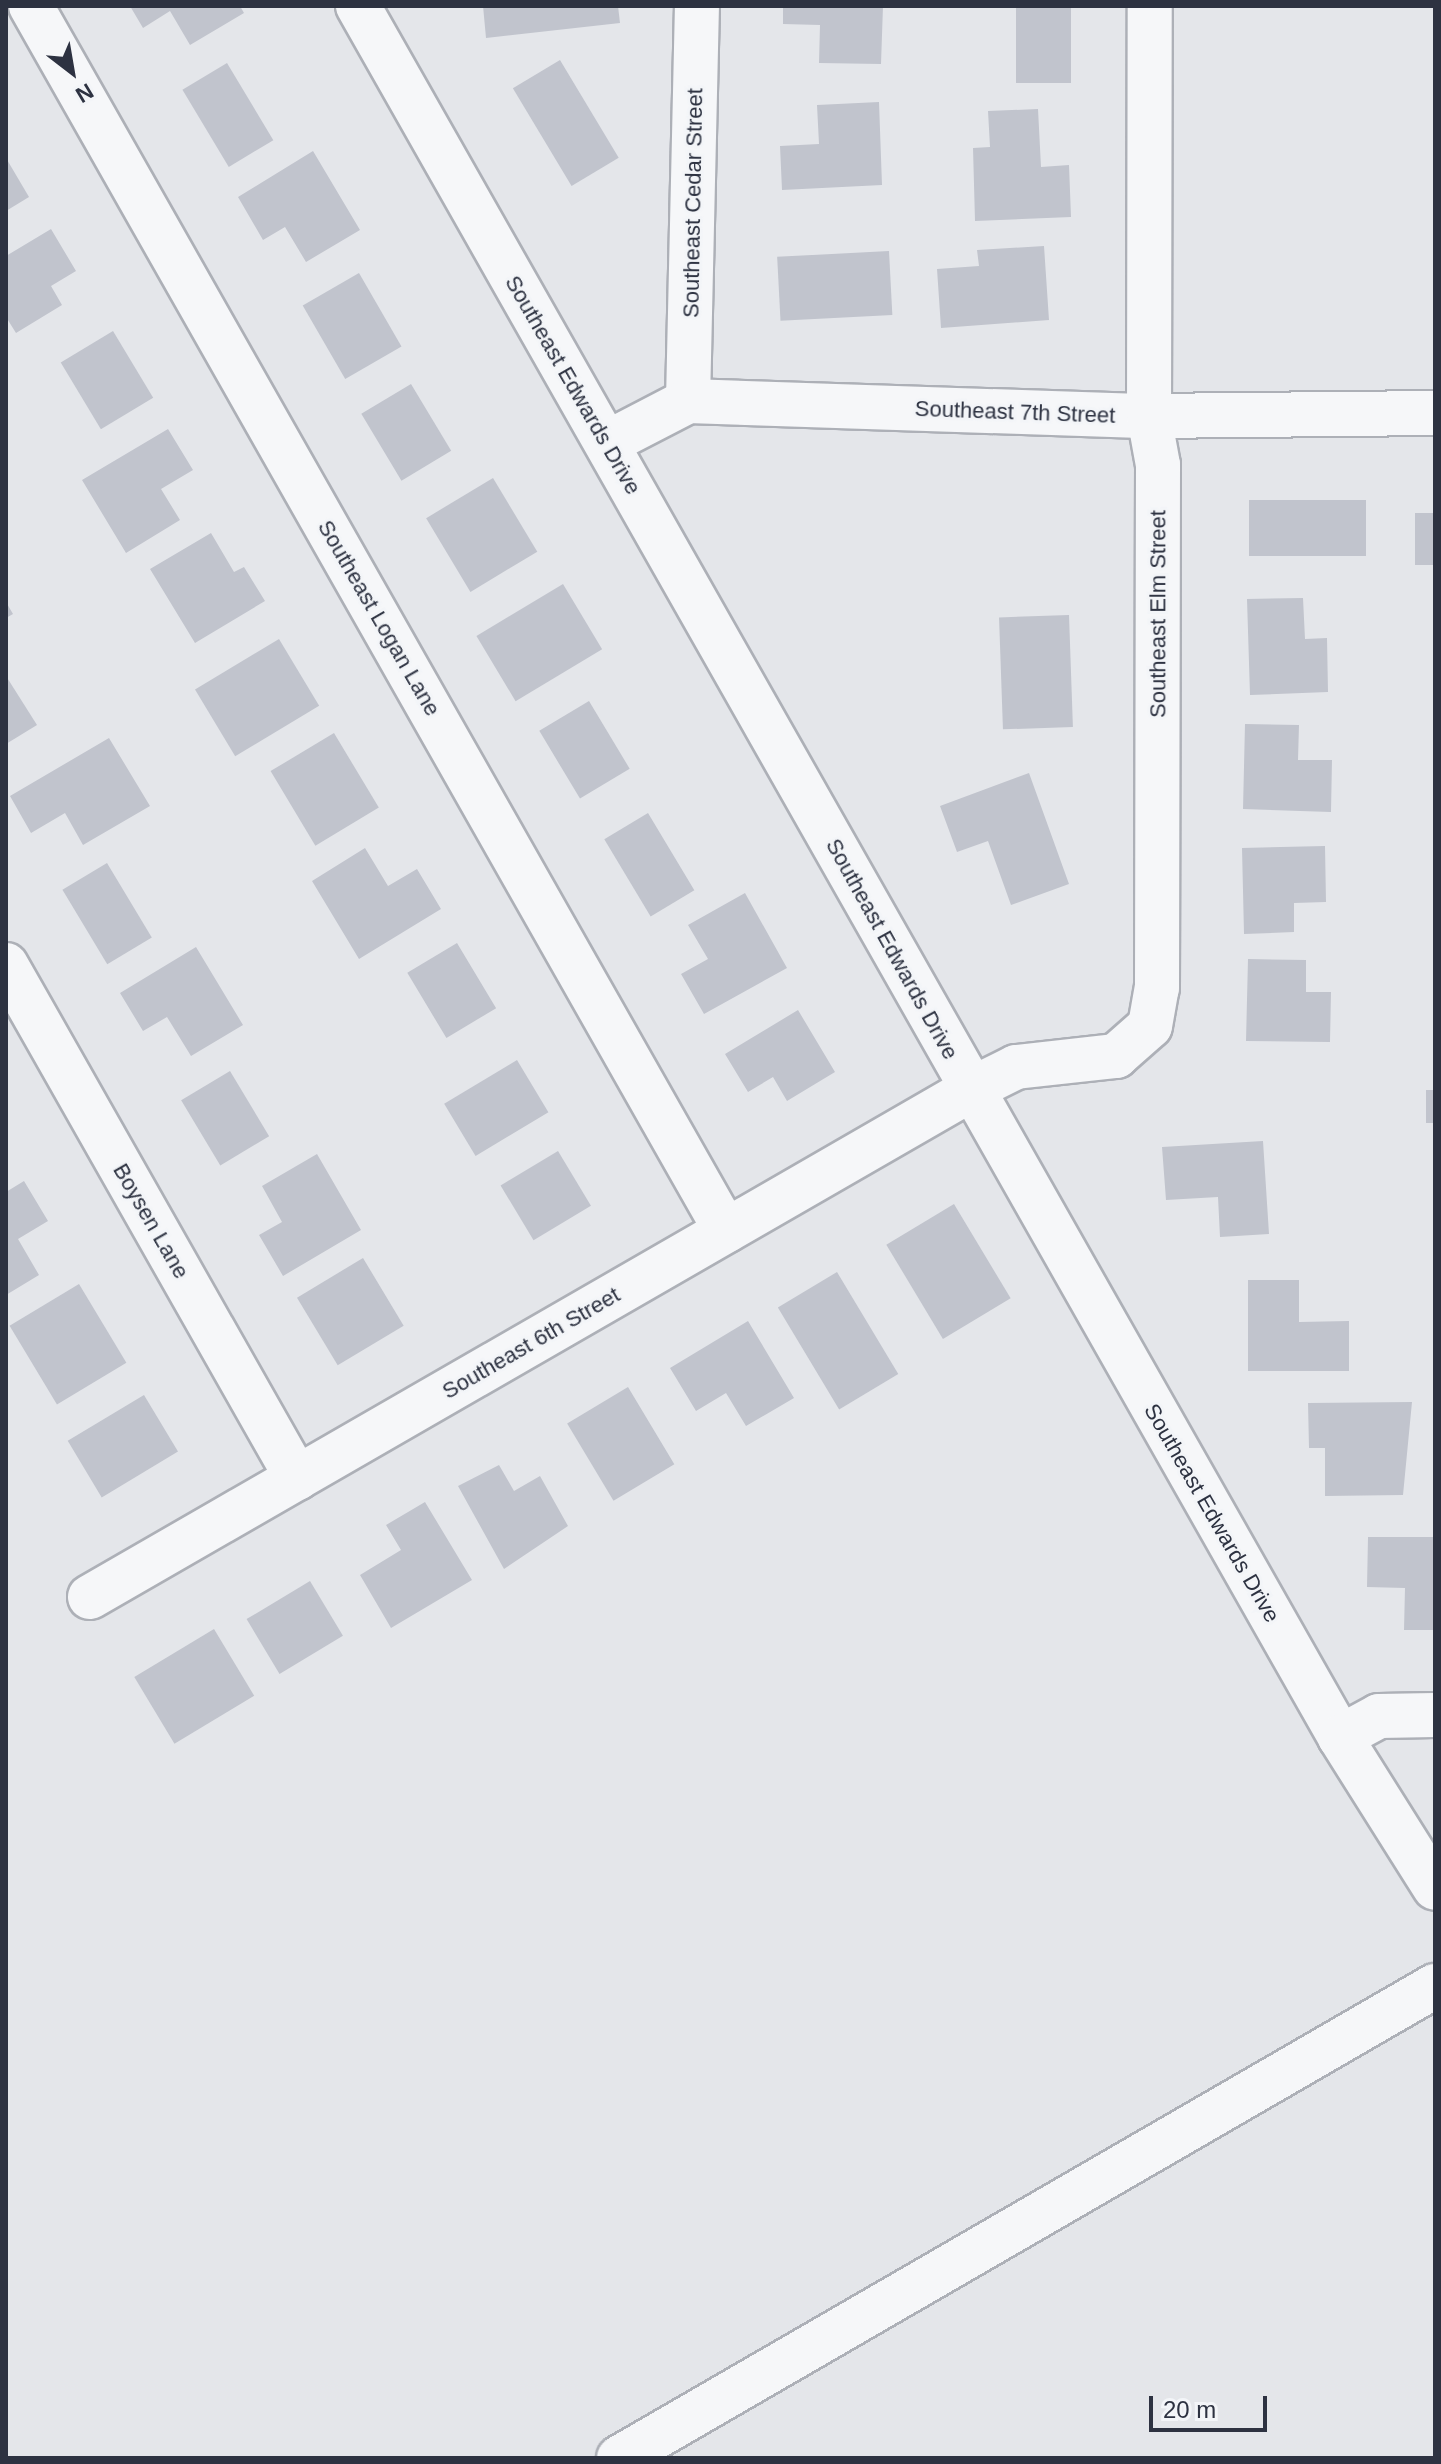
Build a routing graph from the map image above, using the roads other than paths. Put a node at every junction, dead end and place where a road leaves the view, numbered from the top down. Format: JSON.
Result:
{"nodes":[{"id":1,"x":31,"y":6,"type":"edge"},
{"id":2,"x":358,"y":6,"type":"edge"},
{"id":3,"x":697,"y":6,"type":"edge"},
{"id":4,"x":1150,"y":6,"type":"edge"},
{"id":5,"x":688,"y":401,"type":"junction"},
{"id":6,"x":1435,"y":413,"type":"edge"},
{"id":7,"x":1149,"y":416,"type":"junction"},
{"id":8,"x":607,"y":443,"type":"junction"},
{"id":9,"x":6,"y":965,"type":"edge"},
{"id":10,"x":972,"y":1089,"type":"junction"},
{"id":11,"x":726,"y":1231,"type":"junction"},
{"id":12,"x":297,"y":1478,"type":"junction"},
{"id":13,"x":90,"y":1597,"type":"dead end"},
{"id":14,"x":1435,"y":1715,"type":"edge"},
{"id":15,"x":1340,"y":1737,"type":"junction"},
{"id":16,"x":1435,"y":1888,"type":"edge"},
{"id":17,"x":1435,"y":1986,"type":"edge"},
{"id":18,"x":619,"y":2458,"type":"edge"}],
"edges":[{"from":1,"to":11,"type":"street","name":"Southeast Logan Lane"},
{"from":2,"to":8,"type":"street","name":"Southeast Edwards Drive"},
{"from":3,"to":5,"type":"street","name":"Southeast Cedar Street"},
{"from":4,"to":7,"type":"street","name":"Southeast Elm Street"},
{"from":5,"to":7,"type":"street","name":"Southeast 7th Street"},
{"from":5,"to":8,"type":"street","name":"Southeast 7th Street"},
{"from":6,"to":7,"type":"street","name":"Southeast 7th Street"},
{"from":7,"to":10,"type":"street","name":"Southeast Elm Street"},
{"from":8,"to":10,"type":"street","name":"Southeast Edwards Drive"},
{"from":9,"to":12,"type":"street","name":"Boysen Lane"},
{"from":10,"to":11,"type":"street","name":"Southeast 6th Street"},
{"from":10,"to":15,"type":"street","name":"Southeast Edwards Drive"},
{"from":11,"to":12,"type":"street","name":"Southeast 6th Street"},
{"from":12,"to":13,"type":"street","name":"Southeast 6th Street"},
{"from":14,"to":15,"type":"street"},
{"from":15,"to":16,"type":"street","name":"Southeast Edwards Drive"},
{"from":17,"to":18,"type":"street"}]}
